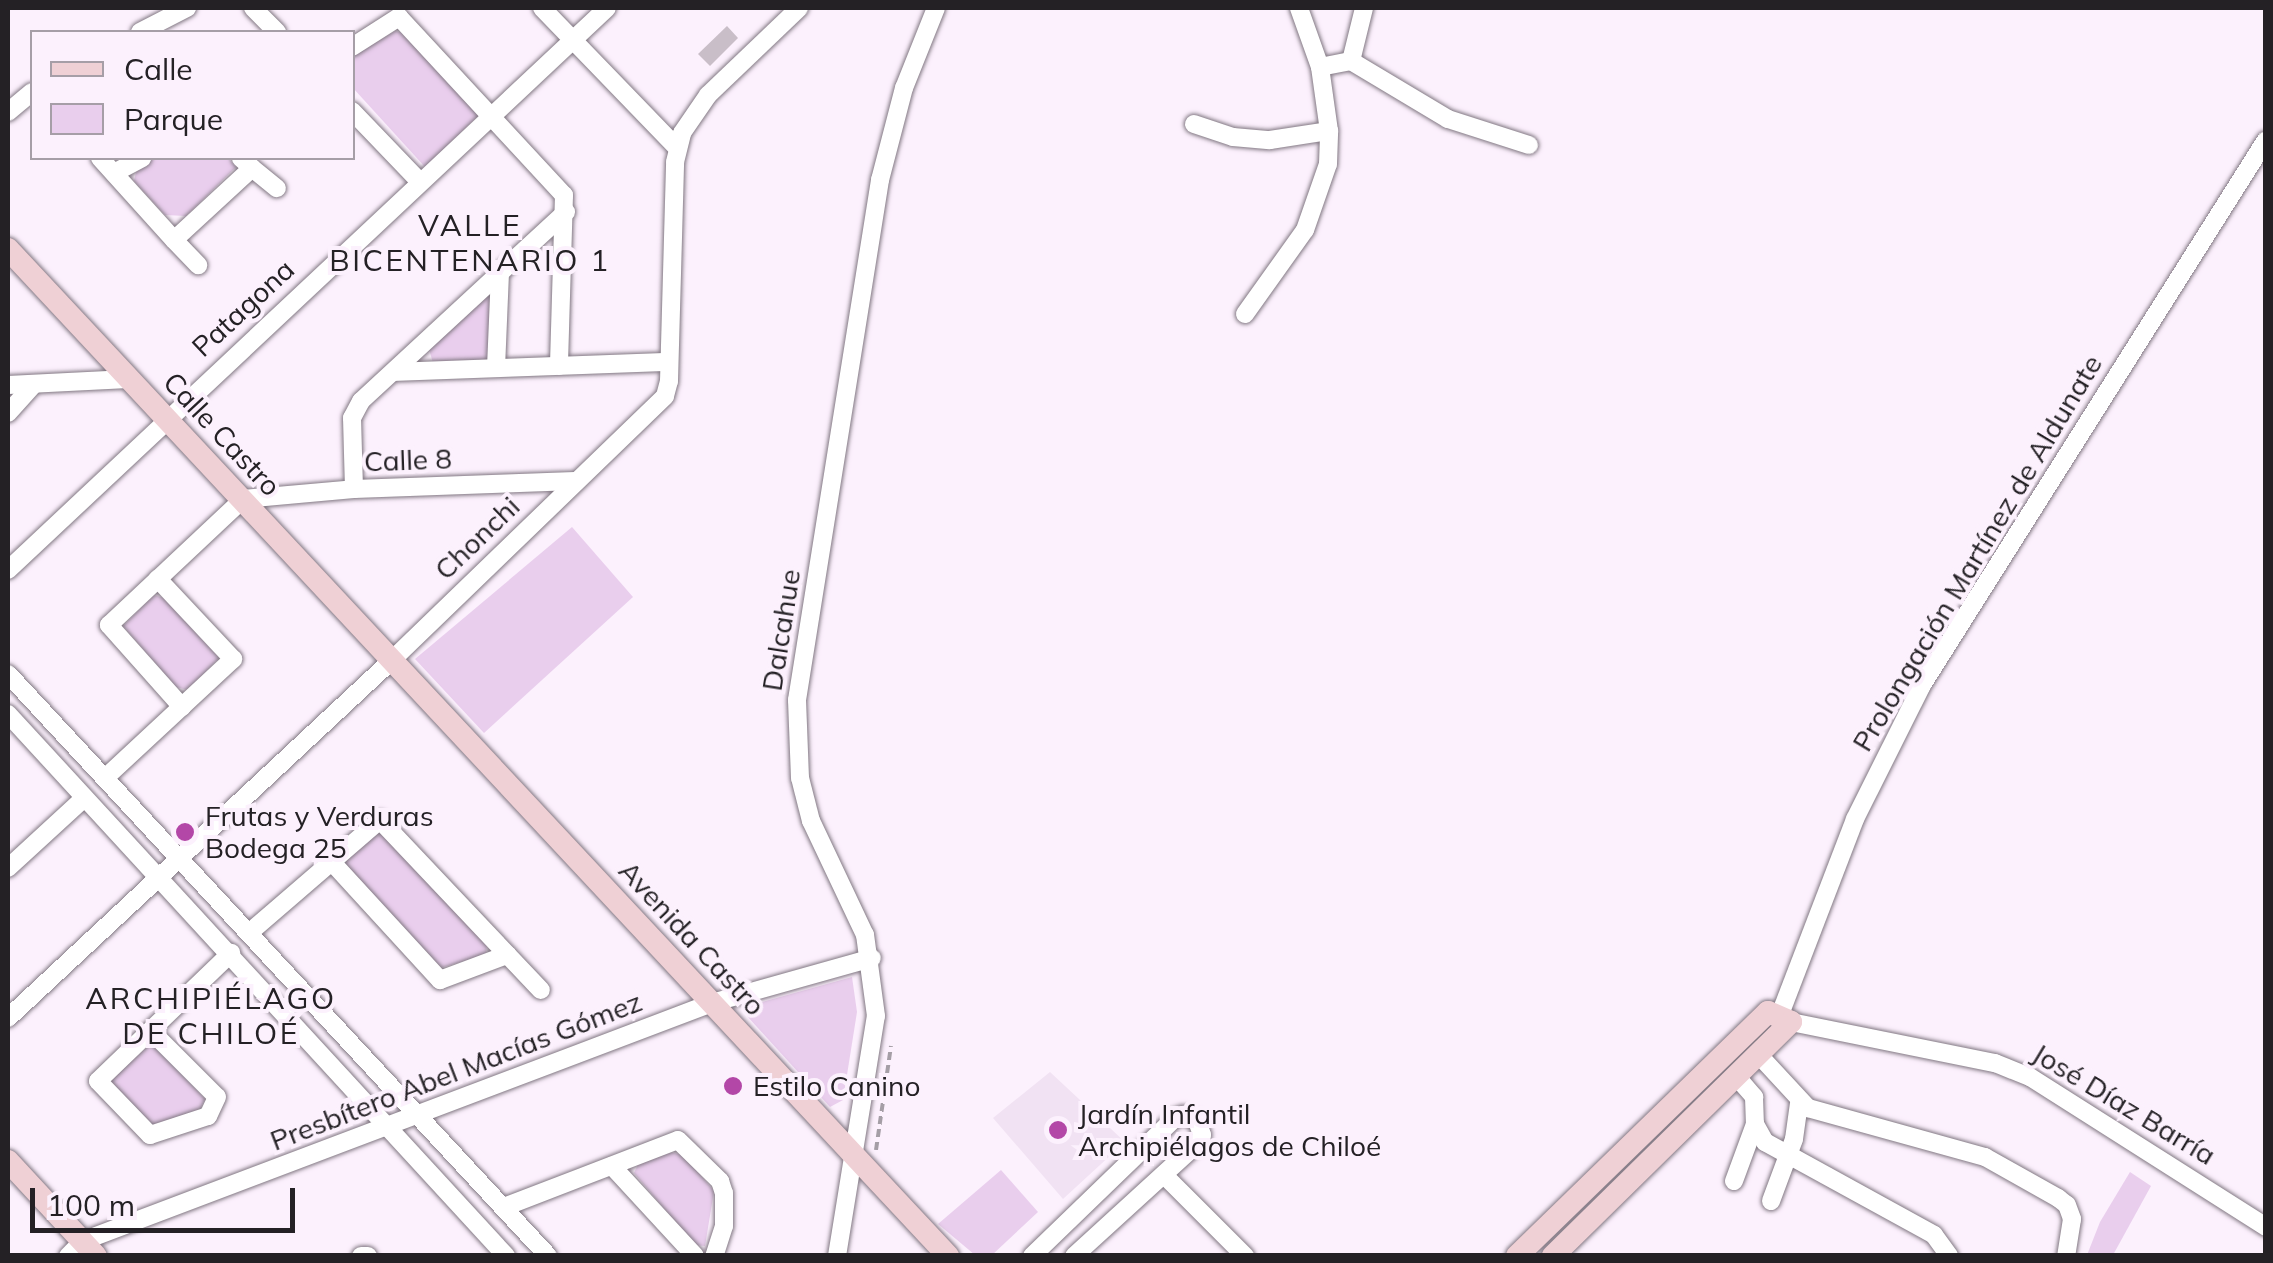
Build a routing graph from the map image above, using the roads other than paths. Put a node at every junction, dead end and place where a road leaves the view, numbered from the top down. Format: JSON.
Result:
{"nodes":[{"id":1,"x":187,"y":8,"type":"edge"},
{"id":2,"x":253,"y":8,"type":"edge"},
{"id":3,"x":542,"y":8,"type":"edge"},
{"id":4,"x":607,"y":8,"type":"edge"},
{"id":5,"x":799,"y":8,"type":"edge"},
{"id":6,"x":936,"y":8,"type":"edge"},
{"id":7,"x":1299,"y":8,"type":"edge"},
{"id":8,"x":1364,"y":8,"type":"edge"},
{"id":9,"x":395,"y":12,"type":"edge"},
{"id":10,"x":144,"y":30,"type":"edge"},
{"id":11,"x":275,"y":30,"type":"edge"},
{"id":12,"x":572,"y":41,"type":"junction"},
{"id":13,"x":355,"y":44,"type":"edge"},
{"id":14,"x":1351,"y":61,"type":"junction"},
{"id":15,"x":1320,"y":67,"type":"junction"},
{"id":16,"x":30,"y":94,"type":"edge"},
{"id":17,"x":8,"y":112,"type":"edge"},
{"id":18,"x":355,"y":114,"type":"edge"},
{"id":19,"x":491,"y":116,"type":"junction"},
{"id":20,"x":1194,"y":124,"type":"dead end"},
{"id":21,"x":1329,"y":130,"type":"junction"},
{"id":22,"x":2266,"y":140,"type":"edge"},
{"id":23,"x":1528,"y":145,"type":"dead end"},
{"id":24,"x":677,"y":148,"type":"junction"},
{"id":25,"x":102,"y":160,"type":"edge"},
{"id":26,"x":138,"y":160,"type":"edge"},
{"id":27,"x":246,"y":163,"type":"edge"},
{"id":28,"x":114,"y":173,"type":"junction"},
{"id":29,"x":420,"y":182,"type":"junction"},
{"id":30,"x":277,"y":188,"type":"dead end"},
{"id":31,"x":566,"y":212,"type":"junction"},
{"id":32,"x":174,"y":240,"type":"junction"},
{"id":33,"x":8,"y":249,"type":"edge"},
{"id":34,"x":198,"y":265,"type":"dead end"},
{"id":35,"x":500,"y":272,"type":"junction"},
{"id":36,"x":1245,"y":314,"type":"dead end"},
{"id":37,"x":669,"y":362,"type":"junction"},
{"id":38,"x":559,"y":366,"type":"junction"},
{"id":39,"x":496,"y":368,"type":"junction"},
{"id":40,"x":394,"y":372,"type":"junction"},
{"id":41,"x":128,"y":379,"type":"junction"},
{"id":42,"x":34,"y":384,"type":"junction"},
{"id":43,"x":8,"y":385,"type":"edge"},
{"id":44,"x":8,"y":412,"type":"edge"},
{"id":45,"x":167,"y":416,"type":"junction"},
{"id":46,"x":574,"y":482,"type":"junction"},
{"id":47,"x":354,"y":489,"type":"junction"},
{"id":48,"x":243,"y":499,"type":"junction"},
{"id":49,"x":8,"y":570,"type":"edge"},
{"id":50,"x":158,"y":579,"type":"junction"},
{"id":51,"x":391,"y":661,"type":"junction"},
{"id":52,"x":8,"y":674,"type":"edge"},
{"id":53,"x":182,"y":707,"type":"junction"},
{"id":54,"x":8,"y":714,"type":"edge"},
{"id":55,"x":105,"y":778,"type":"junction"},
{"id":56,"x":84,"y":798,"type":"junction"},
{"id":57,"x":178,"y":858,"type":"junction"},
{"id":58,"x":330,"y":860,"type":"junction"},
{"id":59,"x":8,"y":868,"type":"edge"},
{"id":60,"x":159,"y":877,"type":"junction"},
{"id":61,"x":248,"y":933,"type":"junction"},
{"id":62,"x":230,"y":953,"type":"junction"},
{"id":63,"x":507,"y":955,"type":"junction"},
{"id":64,"x":872,"y":958,"type":"junction"},
{"id":65,"x":541,"y":990,"type":"dead end"},
{"id":66,"x":712,"y":1003,"type":"junction"},
{"id":67,"x":1779,"y":1017,"type":"junction"},
{"id":68,"x":8,"y":1018,"type":"edge"},
{"id":69,"x":151,"y":1030,"type":"junction"},
{"id":70,"x":1758,"y":1054,"type":"junction"},
{"id":71,"x":1736,"y":1076,"type":"junction"},
{"id":72,"x":1804,"y":1105,"type":"junction"},
{"id":73,"x":418,"y":1116,"type":"junction"},
{"id":74,"x":1754,"y":1124,"type":"junction"},
{"id":75,"x":384,"y":1128,"type":"junction"},
{"id":76,"x":853,"y":1154,"type":"junction"},
{"id":77,"x":1788,"y":1154,"type":"junction"},
{"id":78,"x":8,"y":1162,"type":"edge"},
{"id":79,"x":612,"y":1166,"type":"junction"},
{"id":80,"x":1164,"y":1175,"type":"junction"},
{"id":81,"x":1734,"y":1181,"type":"dead end"},
{"id":82,"x":1771,"y":1201,"type":"dead end"},
{"id":83,"x":504,"y":1208,"type":"junction"},
{"id":84,"x":2264,"y":1223,"type":"edge"},
{"id":85,"x":82,"y":1251,"type":"edge"},
{"id":86,"x":1236,"y":1253,"type":"edge"},
{"id":87,"x":506,"y":1256,"type":"edge"},
{"id":88,"x":548,"y":1256,"type":"edge"},
{"id":89,"x":695,"y":1256,"type":"edge"},
{"id":90,"x":714,"y":1256,"type":"edge"},
{"id":91,"x":837,"y":1256,"type":"edge"},
{"id":92,"x":948,"y":1256,"type":"edge"},
{"id":93,"x":1032,"y":1256,"type":"edge"},
{"id":94,"x":1074,"y":1256,"type":"edge"},
{"id":95,"x":1516,"y":1256,"type":"edge"},
{"id":96,"x":1553,"y":1256,"type":"edge"},
{"id":97,"x":1949,"y":1256,"type":"edge"},
{"id":98,"x":2066,"y":1256,"type":"edge"}],
"edges":[{"from":1,"to":10,"type":"street"},
{"from":2,"to":11,"type":"street"},
{"from":3,"to":12,"type":"street"},
{"from":4,"to":12,"type":"street","name":"Patagona"},
{"from":5,"to":24,"type":"street","name":"Chonchi"},
{"from":6,"to":64,"type":"street","name":"Dalcahue"},
{"from":7,"to":15,"type":"street"},
{"from":8,"to":14,"type":"street"},
{"from":9,"to":13,"type":"street"},
{"from":9,"to":19,"type":"street"},
{"from":12,"to":19,"type":"street","name":"Patagona"},
{"from":12,"to":24,"type":"street"},
{"from":14,"to":15,"type":"street"},
{"from":14,"to":23,"type":"street"},
{"from":15,"to":21,"type":"street"},
{"from":16,"to":17,"type":"street"},
{"from":18,"to":29,"type":"street"},
{"from":19,"to":29,"type":"street","name":"Patagona"},
{"from":19,"to":31,"type":"street"},
{"from":20,"to":21,"type":"street"},
{"from":21,"to":36,"type":"street"},
{"from":22,"to":67,"type":"street","name":"Prolongación Martínez de Aldunate"},
{"from":24,"to":37,"type":"street","name":"Chonchi"},
{"from":25,"to":28,"type":"street"},
{"from":26,"to":28,"type":"street"},
{"from":27,"to":30,"type":"street"},
{"from":27,"to":32,"type":"street"},
{"from":28,"to":32,"type":"street"},
{"from":29,"to":45,"type":"street","name":"Patagona"},
{"from":31,"to":35,"type":"street"},
{"from":31,"to":38,"type":"street"},
{"from":32,"to":34,"type":"street"},
{"from":33,"to":41,"type":"street","name":"Calle Castro"},
{"from":35,"to":39,"type":"street"},
{"from":35,"to":40,"type":"street"},
{"from":37,"to":38,"type":"street"},
{"from":37,"to":46,"type":"street","name":"Chonchi"},
{"from":38,"to":39,"type":"street"},
{"from":39,"to":40,"type":"street"},
{"from":40,"to":47,"type":"street"},
{"from":41,"to":42,"type":"street"},
{"from":41,"to":45,"type":"street","name":"Calle Castro"},
{"from":42,"to":43,"type":"street"},
{"from":42,"to":44,"type":"street"},
{"from":45,"to":48,"type":"street","name":"Calle Castro"},
{"from":45,"to":49,"type":"street","name":"Patagona"},
{"from":46,"to":47,"type":"street","name":"Calle 8"},
{"from":46,"to":51,"type":"street","name":"Chonchi"},
{"from":47,"to":48,"type":"street","name":"Calle 8"},
{"from":48,"to":50,"type":"street"},
{"from":48,"to":51,"type":"street","name":"Calle Castro"},
{"from":50,"to":53,"type":"street"},
{"from":50,"to":53,"type":"street"},
{"from":51,"to":57,"type":"street","name":"Chonchi"},
{"from":51,"to":66,"type":"street","name":"Avenida Castro"},
{"from":52,"to":55,"type":"street"},
{"from":53,"to":55,"type":"street"},
{"from":54,"to":56,"type":"street"},
{"from":55,"to":57,"type":"street"},
{"from":56,"to":59,"type":"street"},
{"from":56,"to":60,"type":"street"},
{"from":57,"to":60,"type":"street","name":"Chonchi"},
{"from":57,"to":61,"type":"street"},
{"from":58,"to":61,"type":"street"},
{"from":58,"to":63,"type":"street"},
{"from":58,"to":63,"type":"street"},
{"from":60,"to":62,"type":"street"},
{"from":60,"to":68,"type":"street","name":"Chonchi"},
{"from":61,"to":73,"type":"street"},
{"from":62,"to":69,"type":"street"},
{"from":62,"to":75,"type":"street"},
{"from":63,"to":65,"type":"street"},
{"from":64,"to":66,"type":"street","name":"Presbítero Abel Macías Gómez"},
{"from":64,"to":76,"type":"street","name":"Dalcahue"},
{"from":66,"to":73,"type":"street","name":"Presbítero Abel Macías Gómez"},
{"from":66,"to":76,"type":"street","name":"Avenida Castro"},
{"from":67,"to":70,"type":"street"},
{"from":67,"to":84,"type":"street","name":"José Díaz Barría"},
{"from":67,"to":95,"type":"street"},
{"from":69,"to":69,"type":"street"},
{"from":70,"to":71,"type":"street"},
{"from":70,"to":72,"type":"street"},
{"from":71,"to":74,"type":"street"},
{"from":71,"to":96,"type":"street"},
{"from":72,"to":77,"type":"street"},
{"from":72,"to":98,"type":"street"},
{"from":73,"to":75,"type":"street","name":"Presbítero Abel Macías Gómez"},
{"from":73,"to":83,"type":"street"},
{"from":74,"to":77,"type":"street"},
{"from":74,"to":81,"type":"street"},
{"from":75,"to":85,"type":"street","name":"Presbítero Abel Macías Gómez"},
{"from":75,"to":87,"type":"street"},
{"from":76,"to":91,"type":"street","name":"Dalcahue"},
{"from":76,"to":92,"type":"street","name":"Avenida Castro"},
{"from":77,"to":82,"type":"street"},
{"from":77,"to":97,"type":"street"},
{"from":78,"to":85,"type":"street"},
{"from":79,"to":83,"type":"street"},
{"from":79,"to":89,"type":"street"},
{"from":79,"to":90,"type":"street"},
{"from":80,"to":86,"type":"street"},
{"from":80,"to":93,"type":"street"},
{"from":80,"to":94,"type":"street"},
{"from":83,"to":88,"type":"street"}]}
